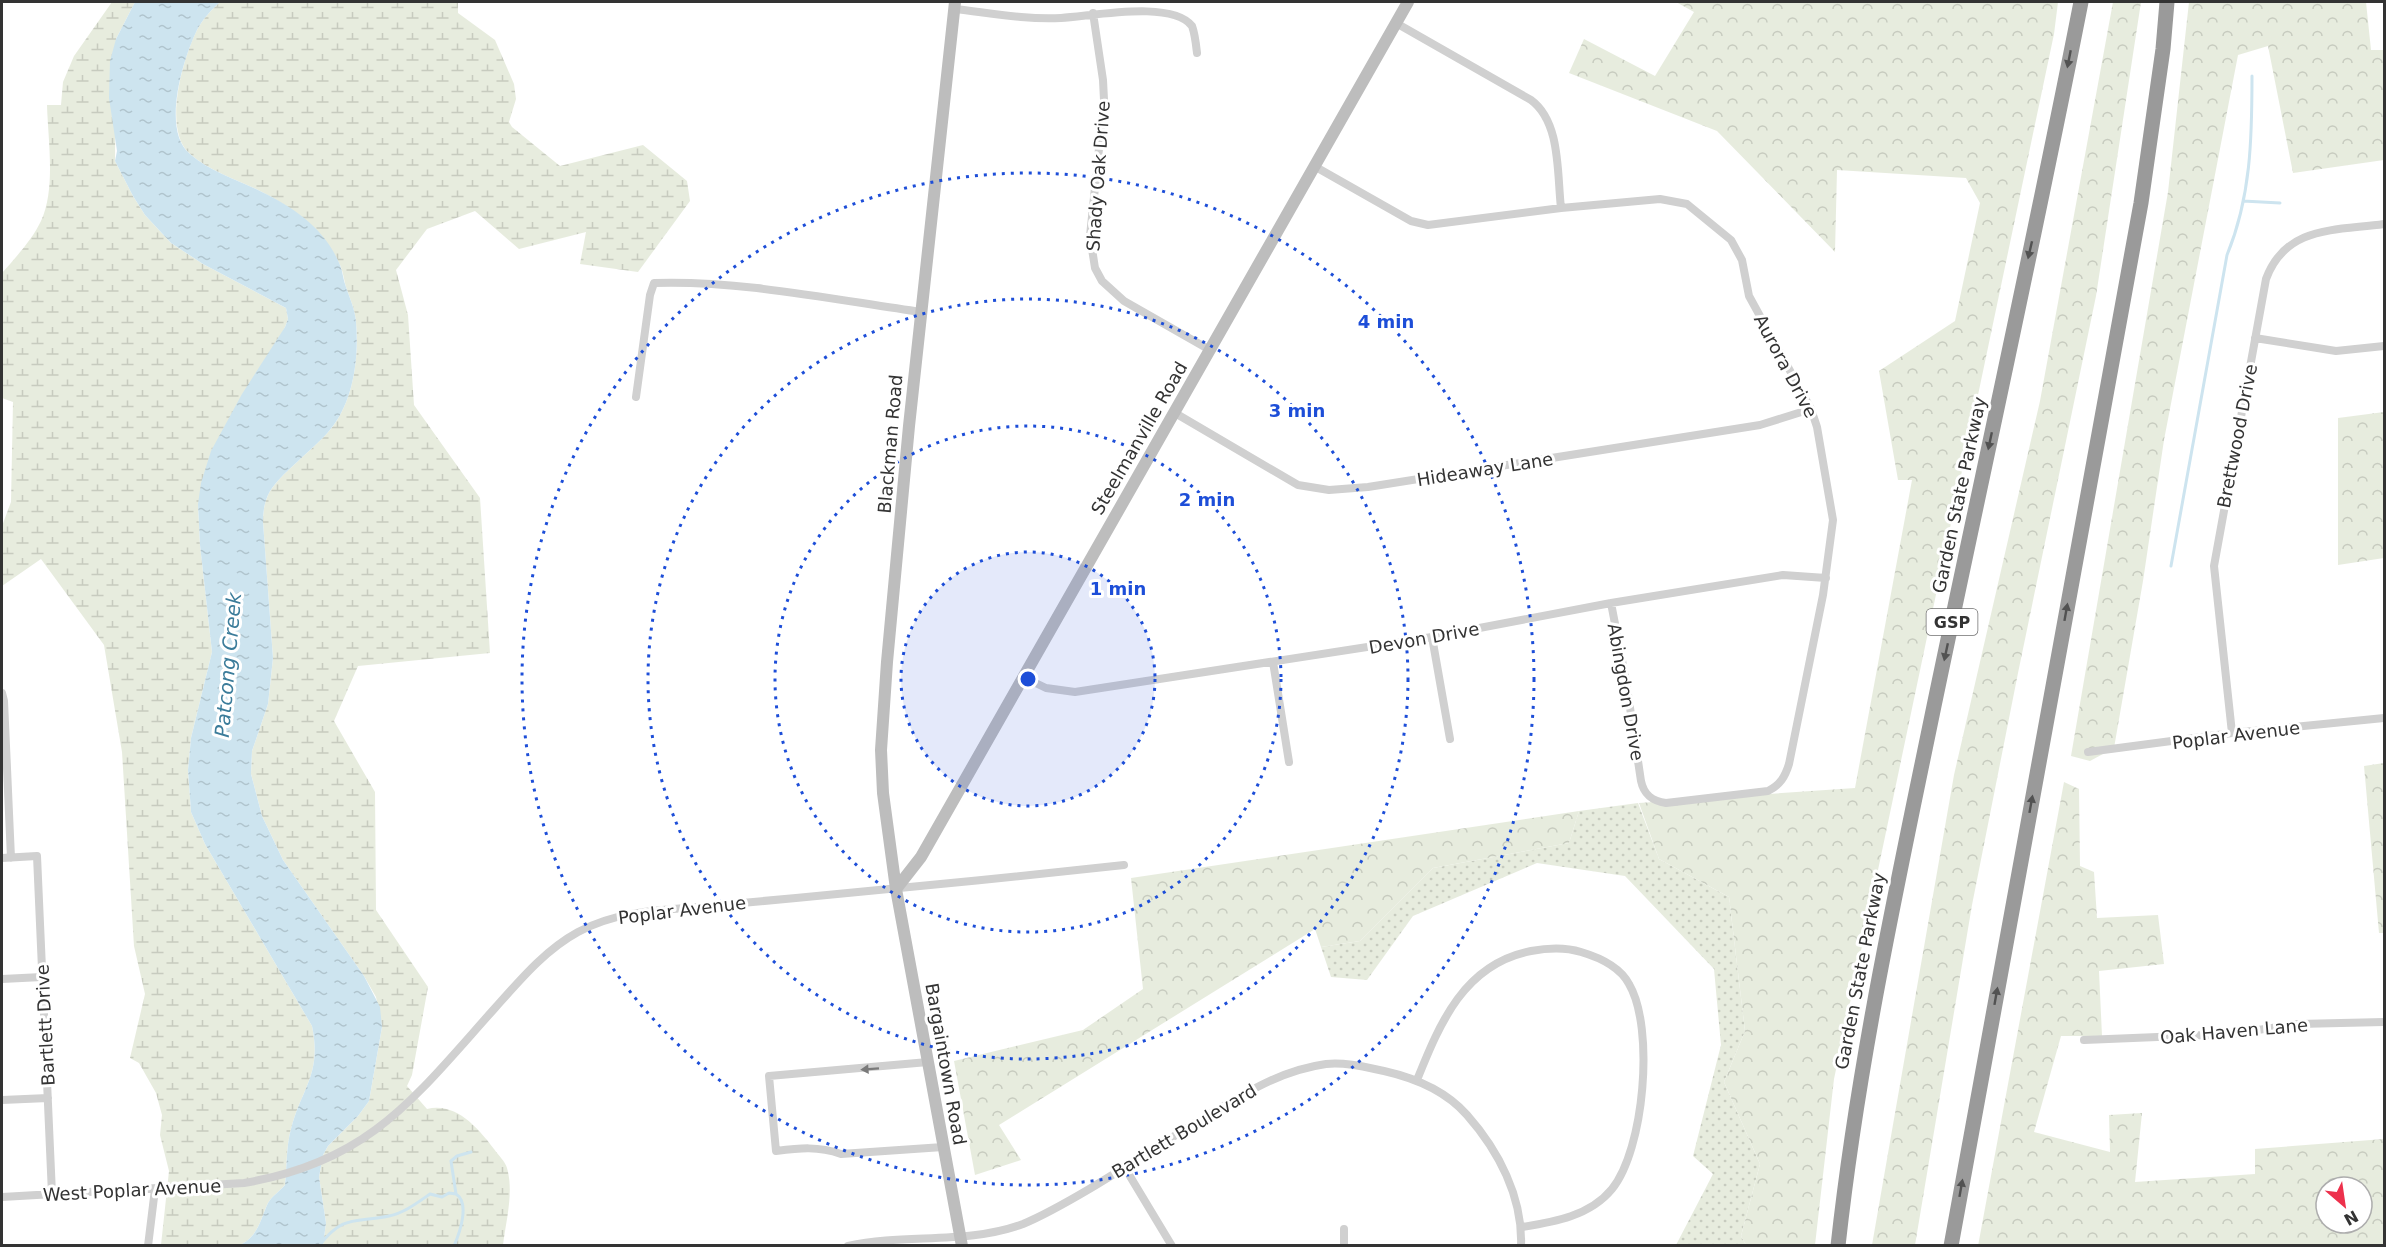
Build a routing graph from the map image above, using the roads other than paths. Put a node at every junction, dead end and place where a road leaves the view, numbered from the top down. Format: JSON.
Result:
{"nodes":[{"id":1,"x":1408,"y":2,"type":"edge"},
{"id":2,"x":2080,"y":2,"type":"edge"},
{"id":3,"x":2167,"y":2,"type":"edge"},
{"id":4,"x":955,"y":5,"type":"edge"},
{"id":5,"x":1093,"y":13,"type":"junction"},
{"id":6,"x":1396,"y":23,"type":"junction"},
{"id":7,"x":1197,"y":53,"type":"dead end"},
{"id":8,"x":1314,"y":166,"type":"junction"},
{"id":9,"x":1561,"y":208,"type":"junction"},
{"id":10,"x":2385,"y":224,"type":"edge"},
{"id":11,"x":921,"y":312,"type":"junction"},
{"id":12,"x":2255,"y":338,"type":"junction"},
{"id":13,"x":2385,"y":346,"type":"edge"},
{"id":14,"x":1210,"y":350,"type":"junction"},
{"id":15,"x":636,"y":397,"type":"dead end"},
{"id":16,"x":1811,"y":409,"type":"junction"},
{"id":17,"x":1175,"y":413,"type":"junction"},
{"id":18,"x":1826,"y":578,"type":"junction"},
{"id":19,"x":1611,"y":603,"type":"junction"},
{"id":20,"x":1432,"y":637,"type":"junction"},
{"id":21,"x":1273,"y":662,"type":"junction"},
{"id":22,"x":1023,"y":677,"type":"junction"},
{"id":23,"x":2,"y":693,"type":"edge"},
{"id":24,"x":2385,"y":718,"type":"edge"},
{"id":25,"x":2232,"y":733,"type":"junction"},
{"id":26,"x":1450,"y":739,"type":"dead end"},
{"id":27,"x":2088,"y":752,"type":"dead end"},
{"id":28,"x":1289,"y":762,"type":"dead end"},
{"id":29,"x":1641,"y":781,"type":"joint"},
{"id":30,"x":2,"y":858,"type":"edge"},
{"id":31,"x":11,"y":858,"type":"junction"},
{"id":32,"x":1124,"y":865,"type":"dead end"},
{"id":33,"x":896,"y":890,"type":"junction"},
{"id":34,"x":42,"y":977,"type":"junction"},
{"id":35,"x":2,"y":979,"type":"edge"},
{"id":36,"x":2385,"y":1022,"type":"edge"},
{"id":37,"x":2084,"y":1040,"type":"dead end"},
{"id":38,"x":928,"y":1062,"type":"junction"},
{"id":39,"x":1417,"y":1080,"type":"junction"},
{"id":40,"x":48,"y":1098,"type":"junction"},
{"id":41,"x":2,"y":1100,"type":"edge"},
{"id":42,"x":942,"y":1147,"type":"junction"},
{"id":43,"x":1125,"y":1168,"type":"junction"},
{"id":44,"x":263,"y":1180,"type":"joint"},
{"id":45,"x":155,"y":1189,"type":"junction"},
{"id":46,"x":52,"y":1194,"type":"junction"},
{"id":47,"x":2,"y":1197,"type":"edge"},
{"id":48,"x":1522,"y":1227,"type":"junction"},
{"id":49,"x":1344,"y":1229,"type":"dead end"},
{"id":50,"x":961,"y":1242,"type":"edge"},
{"id":51,"x":148,"y":1245,"type":"edge"},
{"id":52,"x":848,"y":1245,"type":"edge"},
{"id":53,"x":1172,"y":1245,"type":"edge"},
{"id":54,"x":1344,"y":1245,"type":"edge"},
{"id":55,"x":1521,"y":1245,"type":"edge"},
{"id":56,"x":1838,"y":1245,"type":"edge"},
{"id":57,"x":1951,"y":1245,"type":"edge"}],
"edges":[{"from":1,"to":6,"type":"main road","name":"Steelmanville Road"},
{"from":2,"to":56,"type":"highway","name":"Garden State Parkway","number":"GSP","one_way":true},
{"from":57,"to":3,"type":"highway","one_way":true},
{"from":4,"to":5,"type":"street"},
{"from":4,"to":11,"type":"main road","name":"Blackman Road"},
{"from":5,"to":7,"type":"street"},
{"from":5,"to":14,"type":"street","name":"Shady Oak Drive"},
{"from":6,"to":8,"type":"main road","name":"Steelmanville Road"},
{"from":6,"to":9,"type":"street"},
{"from":8,"to":9,"type":"street","name":"Aurora Drive"},
{"from":8,"to":14,"type":"main road","name":"Steelmanville Road"},
{"from":9,"to":16,"type":"street","name":"Aurora Drive"},
{"from":10,"to":12,"type":"street","name":"Brettwood Drive"},
{"from":11,"to":15,"type":"street"},
{"from":11,"to":33,"type":"main road","name":"Blackman Road"},
{"from":12,"to":13,"type":"street"},
{"from":12,"to":25,"type":"street","name":"Brettwood Drive"},
{"from":14,"to":17,"type":"main road","name":"Steelmanville Road"},
{"from":16,"to":17,"type":"street","name":"Hideaway Lane"},
{"from":16,"to":18,"type":"street","name":"Aurora Drive"},
{"from":17,"to":22,"type":"main road","name":"Steelmanville Road"},
{"from":18,"to":19,"type":"street","name":"Devon Drive"},
{"from":18,"to":29,"type":"street","name":"Aurora Drive"},
{"from":19,"to":20,"type":"street","name":"Devon Drive"},
{"from":19,"to":29,"type":"street","name":"Abingdon Drive"},
{"from":20,"to":21,"type":"street","name":"Devon Drive"},
{"from":20,"to":26,"type":"street"},
{"from":21,"to":22,"type":"street","name":"Devon Drive"},
{"from":21,"to":28,"type":"street"},
{"from":22,"to":33,"type":"main road","name":"Steelmanville Road"},
{"from":23,"to":31,"type":"street"},
{"from":24,"to":25,"type":"street","name":"Poplar Avenue"},
{"from":25,"to":27,"type":"street","name":"Poplar Avenue"},
{"from":30,"to":31,"type":"street"},
{"from":31,"to":34,"type":"street","name":"Bartlett Drive"},
{"from":32,"to":33,"type":"street","name":"Poplar Avenue"},
{"from":33,"to":38,"type":"main road","name":"Bargaintown Road"},
{"from":33,"to":44,"type":"street","name":"Poplar Avenue"},
{"from":34,"to":35,"type":"street"},
{"from":34,"to":40,"type":"street","name":"Bartlett Drive"},
{"from":36,"to":37,"type":"street","name":"Oak Haven Lane"},
{"from":38,"to":42,"type":"main road","name":"Bargaintown Road"},
{"from":38,"to":42,"type":"street","one_way":true},
{"from":39,"to":43,"type":"street","name":"Bartlett Boulevard"},
{"from":39,"to":48,"type":"street","name":"Bartlett Boulevard"},
{"from":39,"to":48,"type":"street"},
{"from":40,"to":41,"type":"street"},
{"from":40,"to":46,"type":"street","name":"Bartlett Drive"},
{"from":42,"to":50,"type":"main road","name":"Bargaintown Road"},
{"from":43,"to":50,"type":"street","name":"Bartlett Boulevard"},
{"from":43,"to":53,"type":"street"},
{"from":44,"to":45,"type":"street","name":"West Poplar Avenue"},
{"from":45,"to":46,"type":"street","name":"West Poplar Avenue"},
{"from":45,"to":51,"type":"street"},
{"from":46,"to":47,"type":"street","name":"West Poplar Avenue"},
{"from":48,"to":55,"type":"street","name":"Bartlett Boulevard"},
{"from":49,"to":54,"type":"street"},
{"from":50,"to":52,"type":"street","name":"Bartlett Boulevard"}]}
